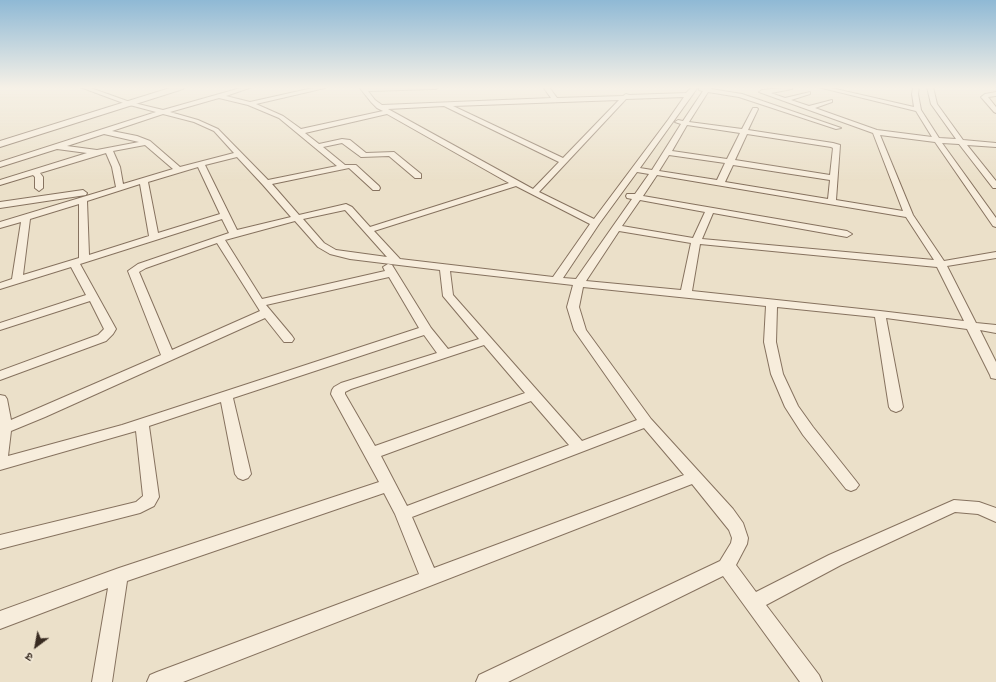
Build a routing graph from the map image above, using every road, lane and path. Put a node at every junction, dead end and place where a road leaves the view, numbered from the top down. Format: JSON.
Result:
{"nodes":[{"id":1,"x":81,"y":119,"type":"edge"},
{"id":2,"x":144,"y":119,"type":"edge"},
{"id":3,"x":187,"y":119,"type":"edge"},
{"id":4,"x":283,"y":119,"type":"edge"},
{"id":5,"x":357,"y":119,"type":"edge"},
{"id":6,"x":400,"y":119,"type":"edge"},
{"id":7,"x":475,"y":119,"type":"edge"},
{"id":8,"x":604,"y":119,"type":"edge"},
{"id":9,"x":688,"y":119,"type":"edge"},
{"id":10,"x":750,"y":119,"type":"edge"},
{"id":11,"x":811,"y":119,"type":"edge"},
{"id":12,"x":844,"y":119,"type":"edge"},
{"id":13,"x":924,"y":119,"type":"edge"},
{"id":14,"x":945,"y":119,"type":"edge"},
{"id":15,"x":671,"y":121,"type":"joint"},
{"id":16,"x":854,"y":122,"type":"junction"},
{"id":17,"x":685,"y":123,"type":"junction"},
{"id":18,"x":838,"y":128,"type":"junction"},
{"id":19,"x":795,"y":129,"type":"dead end"},
{"id":20,"x":744,"y":131,"type":"junction"},
{"id":21,"x":104,"y":132,"type":"junction"},
{"id":22,"x":298,"y":132,"type":"junction"},
{"id":23,"x":829,"y":132,"type":"dead end"},
{"id":24,"x":876,"y":132,"type":"junction"},
{"id":25,"x":794,"y":138,"type":"junction"},
{"id":26,"x":937,"y":140,"type":"junction"},
{"id":27,"x":961,"y":142,"type":"junction"},
{"id":28,"x":147,"y":143,"type":"junction"},
{"id":29,"x":0,"y":144,"type":"edge"},
{"id":30,"x":996,"y":145,"type":"edge"},
{"id":31,"x":318,"y":146,"type":"junction"},
{"id":32,"x":56,"y":147,"type":"junction"},
{"id":33,"x":109,"y":151,"type":"junction"},
{"id":34,"x":97,"y":152,"type":"junction"},
{"id":35,"x":666,"y":152,"type":"junction"},
{"id":36,"x":239,"y":154,"type":"junction"},
{"id":37,"x":564,"y":161,"type":"junction"},
{"id":38,"x":731,"y":162,"type":"junction"},
{"id":39,"x":201,"y":164,"type":"junction"},
{"id":40,"x":0,"y":165,"type":"edge"},
{"id":41,"x":343,"y":166,"type":"junction"},
{"id":42,"x":179,"y":170,"type":"junction"},
{"id":43,"x":635,"y":170,"type":"junction"},
{"id":44,"x":35,"y":172,"type":"junction"},
{"id":45,"x":654,"y":173,"type":"junction"},
{"id":46,"x":418,"y":176,"type":"dead end"},
{"id":47,"x":834,"y":178,"type":"junction"},
{"id":48,"x":144,"y":181,"type":"junction"},
{"id":49,"x":0,"y":183,"type":"edge"},
{"id":50,"x":266,"y":183,"type":"junction"},
{"id":51,"x":517,"y":183,"type":"junction"},
{"id":52,"x":720,"y":183,"type":"junction"},
{"id":53,"x":996,"y":186,"type":"edge"},
{"id":54,"x":39,"y":188,"type":"dead end"},
{"id":55,"x":376,"y":188,"type":"dead end"},
{"id":56,"x":116,"y":189,"type":"junction"},
{"id":57,"x":534,"y":193,"type":"junction"},
{"id":58,"x":618,"y":194,"type":"junction"},
{"id":59,"x":637,"y":197,"type":"junction"},
{"id":60,"x":83,"y":200,"type":"junction"},
{"id":61,"x":832,"y":202,"type":"junction"},
{"id":62,"x":0,"y":205,"type":"edge"},
{"id":63,"x":710,"y":210,"type":"junction"},
{"id":64,"x":224,"y":215,"type":"junction"},
{"id":65,"x":909,"y":215,"type":"junction"},
{"id":66,"x":26,"y":217,"type":"junction"},
{"id":67,"x":297,"y":218,"type":"junction"},
{"id":68,"x":595,"y":223,"type":"junction"},
{"id":69,"x":0,"y":224,"type":"edge"},
{"id":70,"x":996,"y":224,"type":"edge"},
{"id":71,"x":616,"y":228,"type":"junction"},
{"id":72,"x":369,"y":230,"type":"junction"},
{"id":73,"x":234,"y":234,"type":"junction"},
{"id":74,"x":847,"y":234,"type":"dead end"},
{"id":75,"x":154,"y":237,"type":"junction"},
{"id":76,"x":219,"y":239,"type":"junction"},
{"id":77,"x":696,"y":241,"type":"junction"},
{"id":78,"x":996,"y":255,"type":"edge"},
{"id":79,"x":384,"y":259,"type":"junction"},
{"id":80,"x":79,"y":260,"type":"junction"},
{"id":81,"x":396,"y":261,"type":"junction"},
{"id":82,"x":941,"y":264,"type":"junction"},
{"id":83,"x":445,"y":266,"type":"junction"},
{"id":84,"x":390,"y":273,"type":"junction"},
{"id":85,"x":17,"y":280,"type":"junction"},
{"id":86,"x":556,"y":280,"type":"junction"},
{"id":87,"x":579,"y":283,"type":"junction"},
{"id":88,"x":0,"y":286,"type":"edge"},
{"id":89,"x":686,"y":294,"type":"junction"},
{"id":90,"x":92,"y":297,"type":"junction"},
{"id":91,"x":772,"y":303,"type":"junction"},
{"id":92,"x":263,"y":308,"type":"junction"},
{"id":93,"x":880,"y":314,"type":"junction"},
{"id":94,"x":971,"y":326,"type":"junction"},
{"id":95,"x":0,"y":327,"type":"edge"},
{"id":96,"x":426,"y":330,"type":"junction"},
{"id":97,"x":996,"y":330,"type":"edge"},
{"id":98,"x":288,"y":339,"type":"dead end"},
{"id":99,"x":486,"y":341,"type":"junction"},
{"id":100,"x":445,"y":354,"type":"junction"},
{"id":101,"x":168,"y":356,"type":"junction"},
{"id":102,"x":996,"y":375,"type":"edge"},
{"id":103,"x":0,"y":376,"type":"edge"},
{"id":104,"x":533,"y":395,"type":"junction"},
{"id":105,"x":226,"y":396,"type":"junction"},
{"id":106,"x":0,"y":399,"type":"edge"},
{"id":107,"x":896,"y":407,"type":"dead end"},
{"id":108,"x":646,"y":422,"type":"junction"},
{"id":109,"x":142,"y":424,"type":"junction"},
{"id":110,"x":2,"y":429,"type":"edge"},
{"id":111,"x":579,"y":447,"type":"junction"},
{"id":112,"x":372,"y":453,"type":"junction"},
{"id":113,"x":0,"y":463,"type":"edge"},
{"id":114,"x":243,"y":474,"type":"dead end"},
{"id":115,"x":695,"y":477,"type":"junction"},
{"id":116,"x":851,"y":484,"type":"dead end"},
{"id":117,"x":388,"y":485,"type":"junction"},
{"id":118,"x":403,"y":514,"type":"junction"},
{"id":119,"x":996,"y":515,"type":"edge"},
{"id":120,"x":0,"y":542,"type":"edge"},
{"id":121,"x":726,"y":566,"type":"junction"},
{"id":122,"x":118,"y":576,"type":"junction"},
{"id":123,"x":429,"y":577,"type":"junction"},
{"id":124,"x":753,"y":603,"type":"junction"},
{"id":125,"x":0,"y":620,"type":"edge"},
{"id":126,"x":102,"y":682,"type":"edge"},
{"id":127,"x":157,"y":682,"type":"edge"},
{"id":128,"x":486,"y":682,"type":"edge"},
{"id":129,"x":812,"y":682,"type":"edge"}],
"edges":[{"from":1,"to":29,"type":"street"},
{"from":2,"to":21,"type":"street"},
{"from":3,"to":36,"type":"street"},
{"from":4,"to":22,"type":"street"},
{"from":5,"to":22,"type":"street"},
{"from":6,"to":51,"type":"street"},
{"from":7,"to":37,"type":"street"},
{"from":8,"to":37,"type":"street"},
{"from":9,"to":17,"type":"street"},
{"from":10,"to":20,"type":"street"},
{"from":11,"to":18,"type":"street"},
{"from":12,"to":16,"type":"street"},
{"from":13,"to":26,"type":"street"},
{"from":14,"to":27,"type":"street"},
{"from":15,"to":17,"type":"street"},
{"from":15,"to":43,"type":"street"},
{"from":16,"to":18,"type":"street"},
{"from":16,"to":24,"type":"street"},
{"from":17,"to":20,"type":"street"},
{"from":17,"to":35,"type":"street"},
{"from":18,"to":23,"type":"street"},
{"from":19,"to":25,"type":"street"},
{"from":20,"to":25,"type":"street"},
{"from":20,"to":38,"type":"street"},
{"from":21,"to":28,"type":"street"},
{"from":21,"to":32,"type":"street"},
{"from":22,"to":31,"type":"street"},
{"from":24,"to":26,"type":"street"},
{"from":24,"to":65,"type":"street"},
{"from":25,"to":47,"type":"street"},
{"from":26,"to":27,"type":"street"},
{"from":26,"to":70,"type":"street"},
{"from":27,"to":30,"type":"street"},
{"from":27,"to":53,"type":"street"},
{"from":28,"to":33,"type":"street"},
{"from":28,"to":42,"type":"street"},
{"from":31,"to":41,"type":"street"},
{"from":31,"to":46,"type":"street"},
{"from":32,"to":34,"type":"street"},
{"from":32,"to":40,"type":"street"},
{"from":33,"to":34,"type":"street"},
{"from":33,"to":56,"type":"street"},
{"from":34,"to":44,"type":"street"},
{"from":35,"to":38,"type":"street"},
{"from":35,"to":45,"type":"street"},
{"from":36,"to":39,"type":"street"},
{"from":36,"to":50,"type":"street"},
{"from":37,"to":57,"type":"street"},
{"from":38,"to":47,"type":"street"},
{"from":38,"to":52,"type":"street"},
{"from":39,"to":42,"type":"street"},
{"from":39,"to":64,"type":"street"},
{"from":41,"to":50,"type":"street"},
{"from":41,"to":55,"type":"street"},
{"from":42,"to":48,"type":"street"},
{"from":43,"to":45,"type":"street"},
{"from":43,"to":58,"type":"street"},
{"from":44,"to":49,"type":"street"},
{"from":44,"to":54,"type":"street"},
{"from":45,"to":52,"type":"street"},
{"from":45,"to":59,"type":"street"},
{"from":47,"to":61,"type":"street"},
{"from":48,"to":56,"type":"street"},
{"from":48,"to":75,"type":"street"},
{"from":50,"to":67,"type":"street"},
{"from":51,"to":57,"type":"street"},
{"from":51,"to":72,"type":"street"},
{"from":52,"to":61,"type":"street"},
{"from":56,"to":60,"type":"street"},
{"from":56,"to":62,"type":"street"},
{"from":57,"to":68,"type":"street"},
{"from":58,"to":59,"type":"street"},
{"from":58,"to":68,"type":"street"},
{"from":59,"to":63,"type":"street"},
{"from":59,"to":71,"type":"street"},
{"from":60,"to":66,"type":"street"},
{"from":60,"to":80,"type":"street"},
{"from":61,"to":65,"type":"street"},
{"from":63,"to":74,"type":"street"},
{"from":63,"to":77,"type":"street"},
{"from":64,"to":73,"type":"street"},
{"from":64,"to":75,"type":"street"},
{"from":65,"to":82,"type":"street"},
{"from":66,"to":69,"type":"street"},
{"from":66,"to":85,"type":"street"},
{"from":67,"to":72,"type":"street"},
{"from":67,"to":73,"type":"street"},
{"from":67,"to":79,"type":"street"},
{"from":68,"to":86,"type":"street"},
{"from":71,"to":77,"type":"street"},
{"from":71,"to":87,"type":"street"},
{"from":72,"to":81,"type":"street"},
{"from":73,"to":76,"type":"street"},
{"from":75,"to":80,"type":"street"},
{"from":76,"to":92,"type":"street"},
{"from":76,"to":101,"type":"street"},
{"from":77,"to":82,"type":"street"},
{"from":77,"to":89,"type":"street"},
{"from":78,"to":82,"type":"street"},
{"from":79,"to":81,"type":"street"},
{"from":79,"to":84,"type":"street"},
{"from":80,"to":85,"type":"street"},
{"from":80,"to":90,"type":"street"},
{"from":81,"to":83,"type":"street"},
{"from":82,"to":94,"type":"street"},
{"from":83,"to":86,"type":"street"},
{"from":83,"to":99,"type":"street"},
{"from":84,"to":92,"type":"street"},
{"from":84,"to":96,"type":"street"},
{"from":85,"to":88,"type":"street"},
{"from":86,"to":87,"type":"street"},
{"from":87,"to":89,"type":"street"},
{"from":87,"to":108,"type":"street"},
{"from":89,"to":91,"type":"street"},
{"from":90,"to":95,"type":"street"},
{"from":90,"to":103,"type":"street"},
{"from":91,"to":93,"type":"street"},
{"from":91,"to":116,"type":"street"},
{"from":92,"to":98,"type":"street"},
{"from":92,"to":101,"type":"street"},
{"from":93,"to":94,"type":"street"},
{"from":93,"to":107,"type":"street"},
{"from":94,"to":97,"type":"street"},
{"from":94,"to":102,"type":"street"},
{"from":96,"to":100,"type":"street"},
{"from":96,"to":105,"type":"street"},
{"from":99,"to":100,"type":"street"},
{"from":99,"to":104,"type":"street"},
{"from":100,"to":112,"type":"street"},
{"from":101,"to":110,"type":"street"},
{"from":104,"to":111,"type":"street"},
{"from":104,"to":112,"type":"street"},
{"from":105,"to":109,"type":"street"},
{"from":105,"to":114,"type":"street"},
{"from":106,"to":110,"type":"street"},
{"from":108,"to":111,"type":"street"},
{"from":108,"to":115,"type":"street"},
{"from":109,"to":113,"type":"street"},
{"from":109,"to":120,"type":"street"},
{"from":110,"to":113,"type":"street"},
{"from":111,"to":118,"type":"street"},
{"from":112,"to":117,"type":"street"},
{"from":115,"to":121,"type":"street"},
{"from":115,"to":123,"type":"street"},
{"from":117,"to":118,"type":"street"},
{"from":117,"to":122,"type":"street"},
{"from":118,"to":123,"type":"street"},
{"from":119,"to":124,"type":"street"},
{"from":121,"to":124,"type":"street"},
{"from":121,"to":128,"type":"street"},
{"from":122,"to":125,"type":"street"},
{"from":122,"to":126,"type":"street"},
{"from":123,"to":127,"type":"street"},
{"from":124,"to":129,"type":"street"}]}
